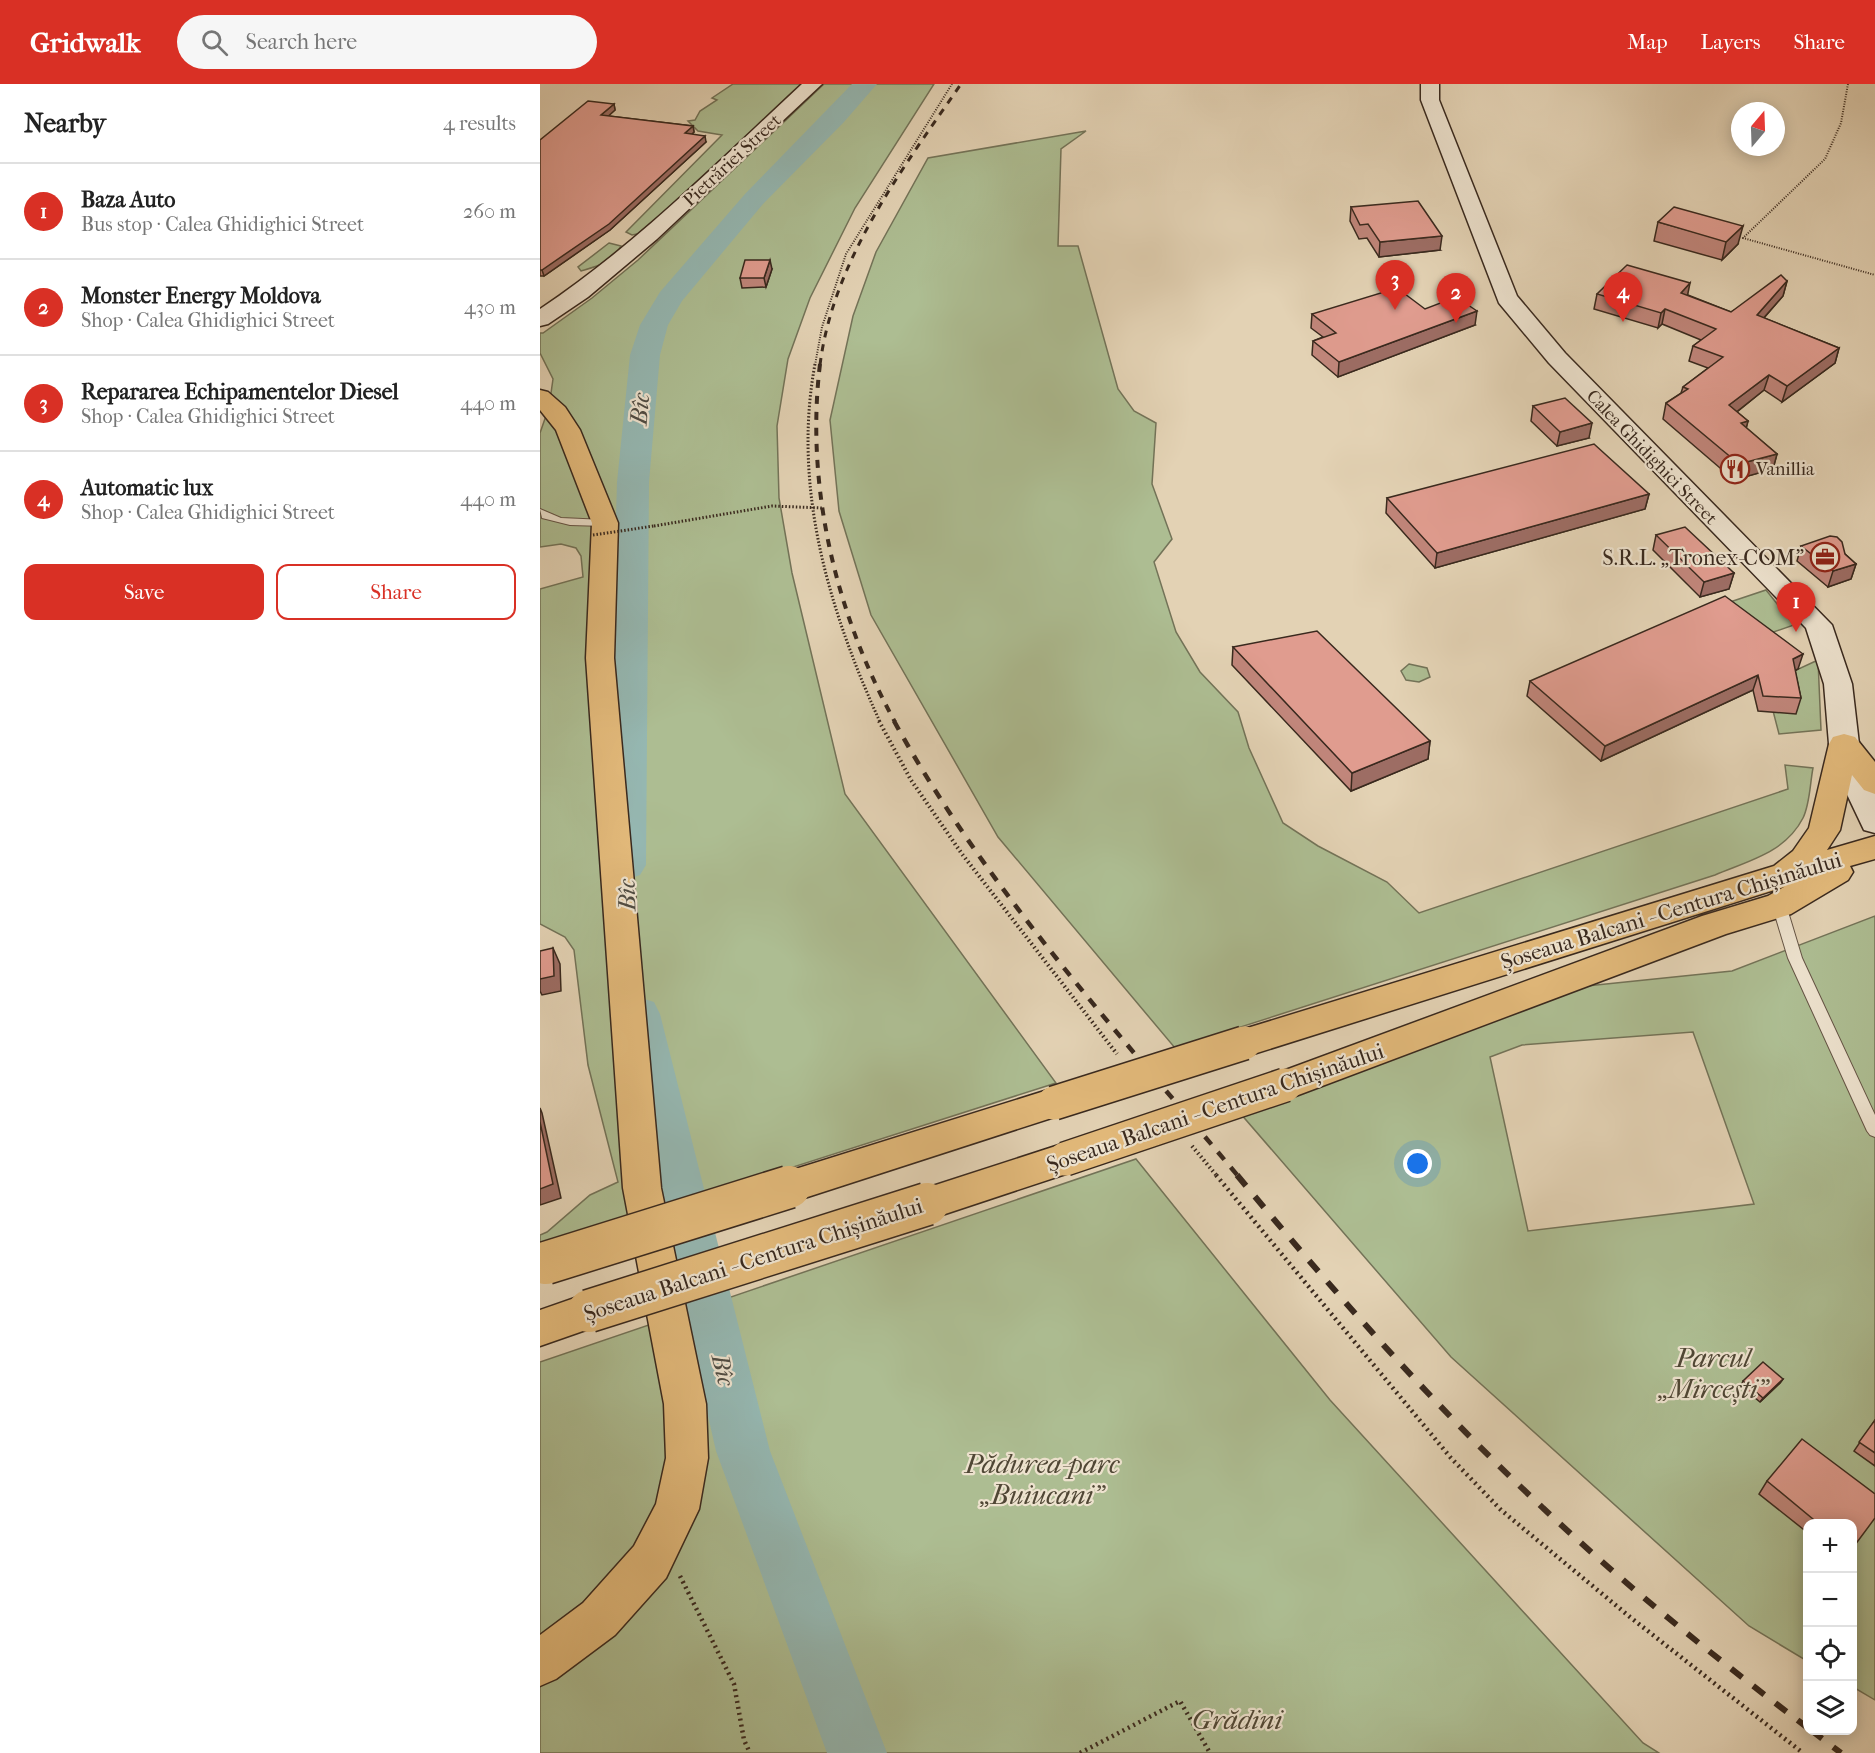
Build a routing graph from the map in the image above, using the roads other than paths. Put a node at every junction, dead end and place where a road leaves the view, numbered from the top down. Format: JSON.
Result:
{"nodes":[{"id":1,"x":813,"y":84,"type":"edge"},
{"id":2,"x":1430,"y":84,"type":"edge"},
{"id":3,"x":650,"y":235,"type":"junction"},
{"id":4,"x":540,"y":319,"type":"edge"},
{"id":5,"x":540,"y":327,"type":"edge"},
{"id":6,"x":544,"y":402,"type":"edge"},
{"id":7,"x":540,"y":512,"type":"edge"},
{"id":8,"x":599,"y":529,"type":"junction"},
{"id":9,"x":1844,"y":744,"type":"junction"},
{"id":10,"x":1875,"y":783,"type":"edge"},
{"id":11,"x":1875,"y":822,"type":"edge"},
{"id":12,"x":1875,"y":848,"type":"edge"},
{"id":13,"x":1782,"y":889,"type":"junction"},
{"id":14,"x":1875,"y":1131,"type":"edge"},
{"id":15,"x":543,"y":1264,"type":"edge"},
{"id":16,"x":540,"y":1328,"type":"edge"},
{"id":17,"x":540,"y":1663,"type":"edge"}],
"edges":[{"from":1,"to":3,"type":"street","name":"Pietrăriei Street"},
{"from":2,"to":9,"type":"street","name":"Calea Ghidighici Street"},
{"from":3,"to":4,"type":"street","name":"Pietrăriei Street"},
{"from":3,"to":5,"type":"street","name":"Pietrăriei Street"},
{"from":6,"to":8,"type":"highway"},
{"from":7,"to":8,"type":"lane"},
{"from":8,"to":17,"type":"highway"},
{"from":9,"to":10,"type":"highway"},
{"from":9,"to":11,"type":"street","name":"Calea Ghidighici Street"},
{"from":9,"to":13,"type":"highway"},
{"from":12,"to":13,"type":"highway","name":"Șoseaua Balcani - Centura Chișinăului"},
{"from":13,"to":14,"type":"lane"},
{"from":13,"to":15,"type":"highway","name":"Șoseaua Balcani - Centura Chișinăului","bridge":true},
{"from":13,"to":16,"type":"highway","name":"Șoseaua Balcani - Centura Chișinăului","bridge":true}]}
